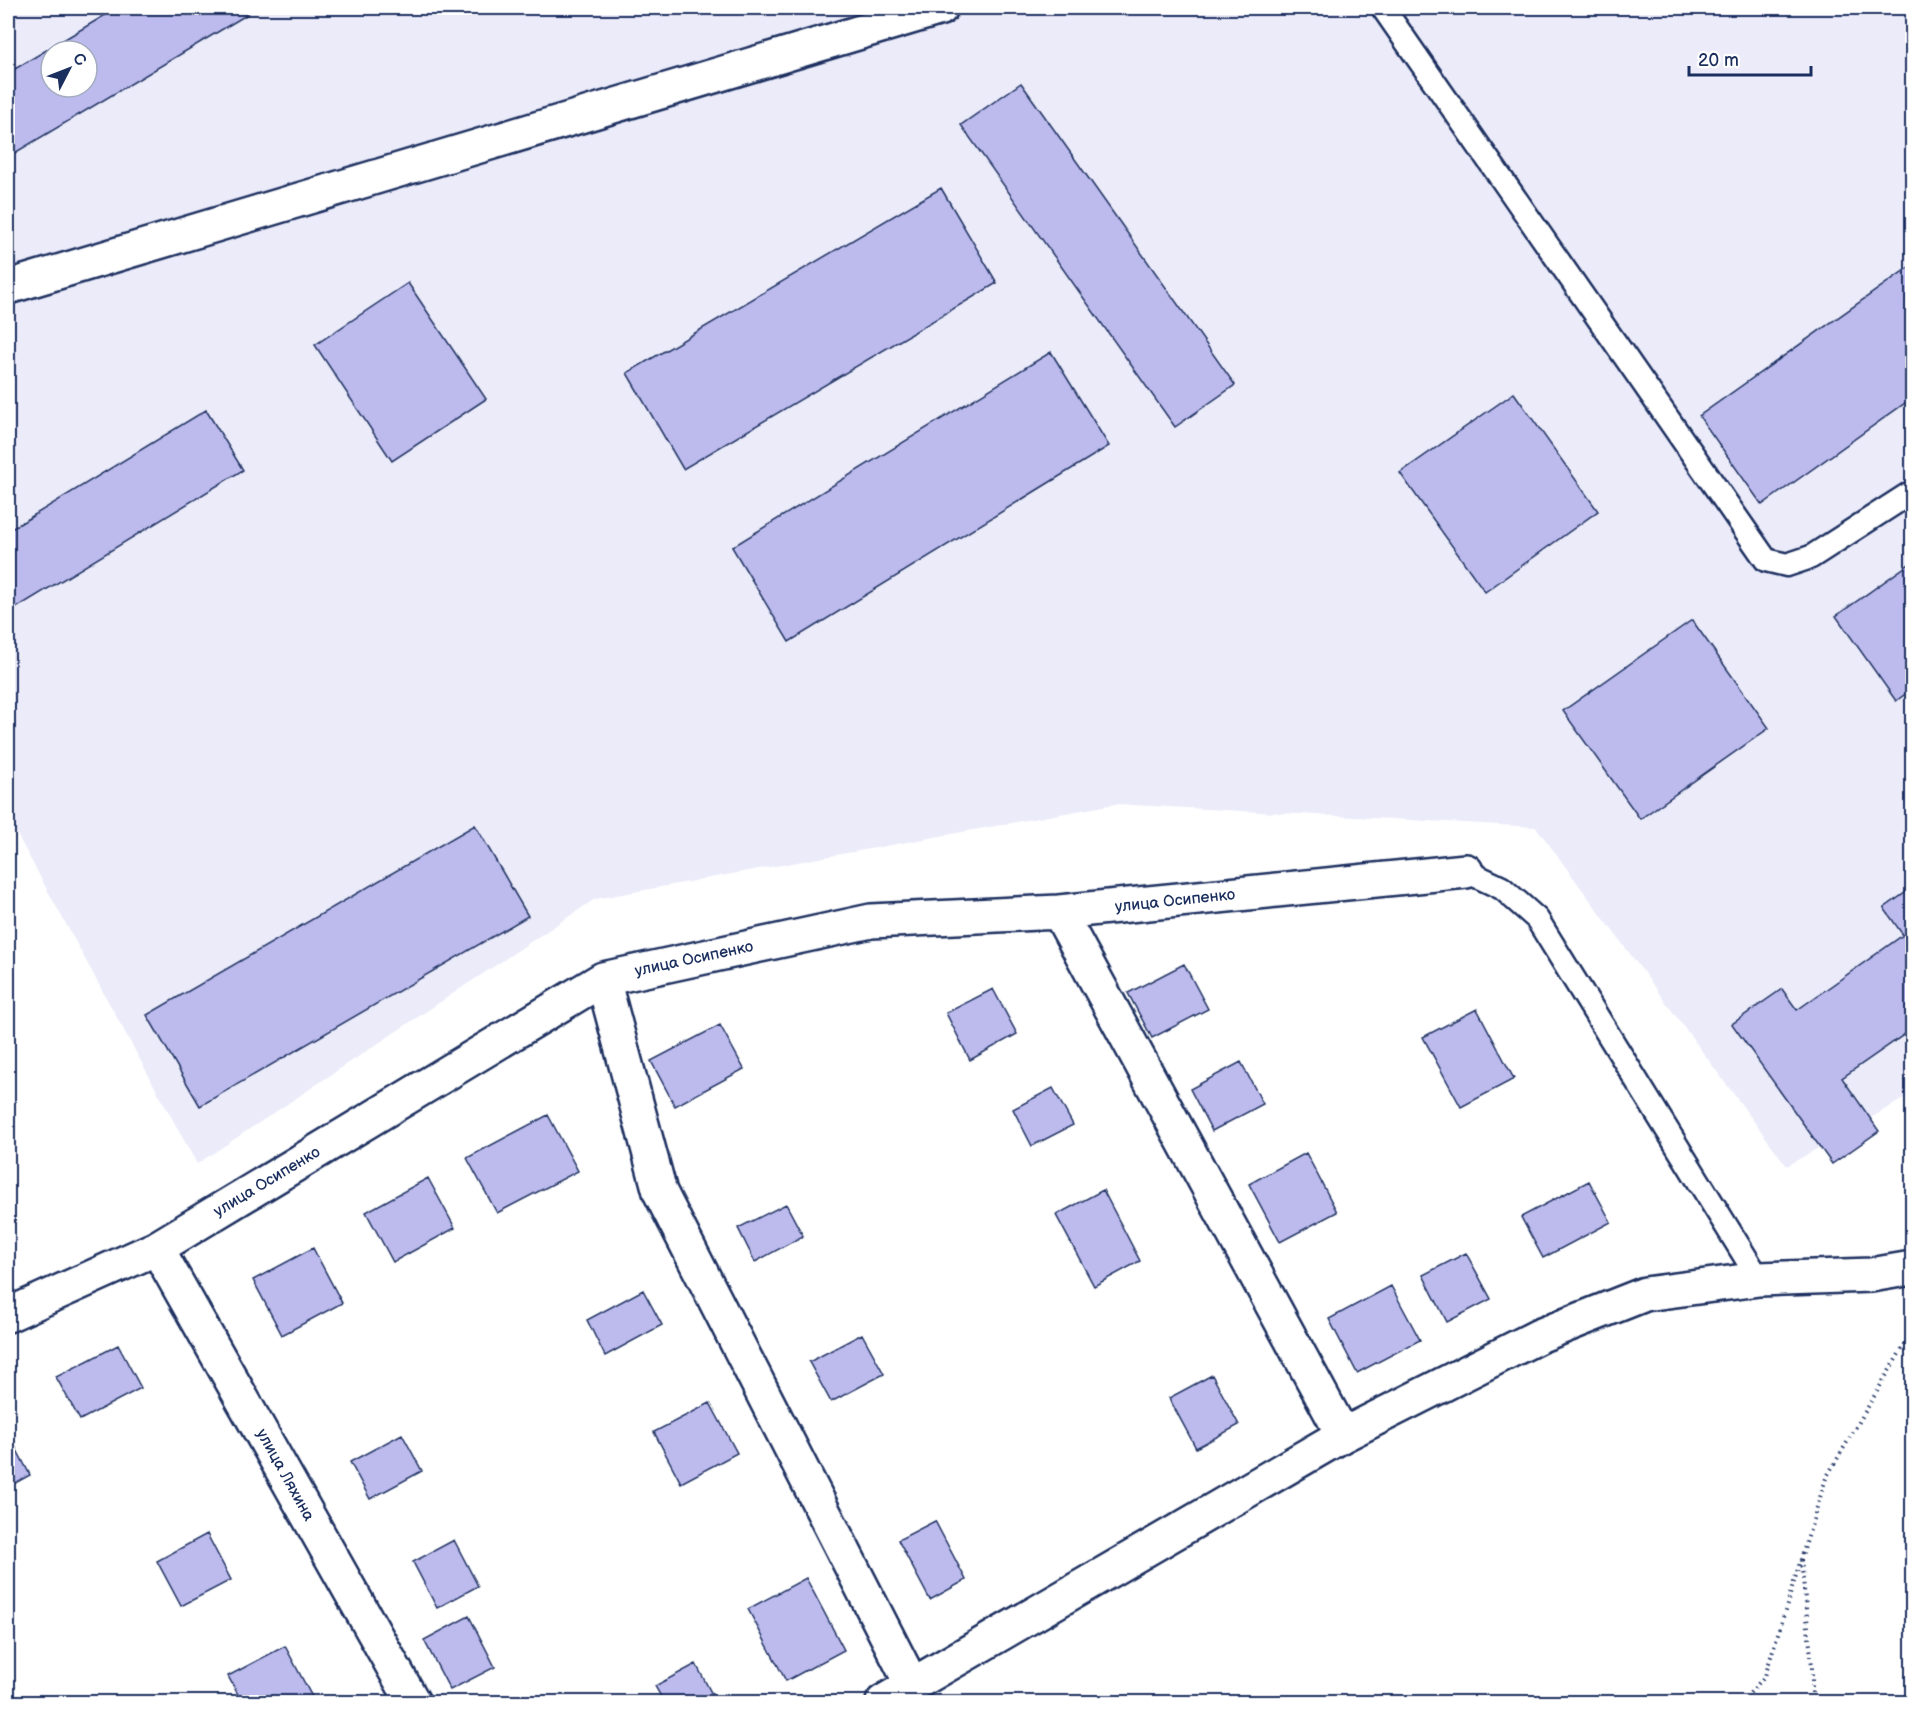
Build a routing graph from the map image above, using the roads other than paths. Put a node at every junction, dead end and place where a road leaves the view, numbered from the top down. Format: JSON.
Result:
{"nodes":[{"id":1,"x":941,"y":8,"type":"edge"},
{"id":2,"x":1383,"y":8,"type":"edge"},
{"id":3,"x":8,"y":288,"type":"edge"},
{"id":4,"x":1912,"y":492,"type":"edge"},
{"id":5,"x":1466,"y":872,"type":"joint"},
{"id":6,"x":1059,"y":912,"type":"junction"},
{"id":7,"x":603,"y":979,"type":"junction"},
{"id":8,"x":157,"y":1248,"type":"junction"},
{"id":9,"x":1912,"y":1268,"type":"edge"},
{"id":10,"x":1759,"y":1279,"type":"junction"},
{"id":11,"x":8,"y":1315,"type":"edge"},
{"id":12,"x":1343,"y":1436,"type":"junction"},
{"id":13,"x":913,"y":1687,"type":"junction"},
{"id":14,"x":413,"y":1702,"type":"edge"},
{"id":15,"x":883,"y":1702,"type":"edge"}],
"edges":[{"from":1,"to":3,"type":"street"},
{"from":2,"to":4,"type":"lane"},
{"from":5,"to":6,"type":"street","name":"улица Осипенко"},
{"from":5,"to":10,"type":"lane"},
{"from":6,"to":7,"type":"street","name":"улица Осипенко"},
{"from":6,"to":12,"type":"street"},
{"from":7,"to":8,"type":"street","name":"улица Осипенко"},
{"from":7,"to":13,"type":"street"},
{"from":8,"to":11,"type":"street","name":"улица Осипенко"},
{"from":8,"to":14,"type":"street","name":"улица Ляхина"},
{"from":9,"to":10,"type":"street"},
{"from":10,"to":12,"type":"street"},
{"from":12,"to":13,"type":"street"},
{"from":13,"to":15,"type":"street"}]}
